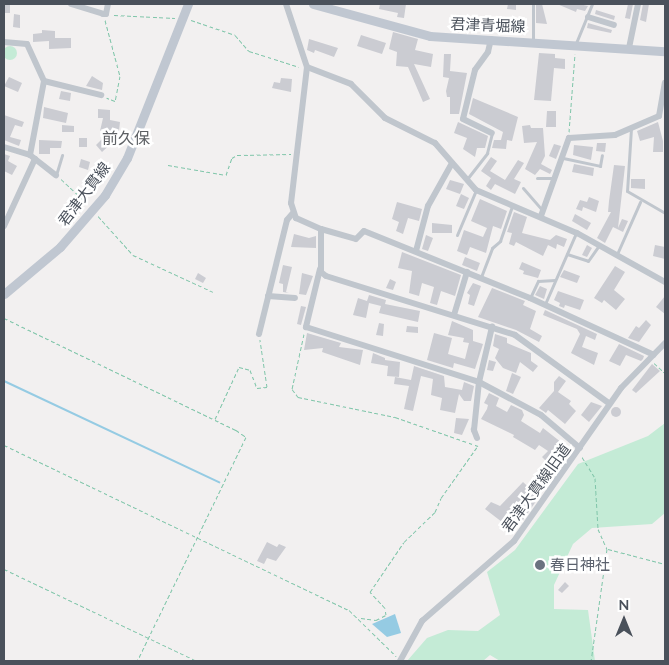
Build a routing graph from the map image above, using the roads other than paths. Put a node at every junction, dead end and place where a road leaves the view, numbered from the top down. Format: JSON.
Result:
{"nodes":[{"id":1,"x":71,"y":4,"type":"edge"},
{"id":2,"x":108,"y":4,"type":"edge"},
{"id":3,"x":188,"y":4,"type":"edge"},
{"id":4,"x":286,"y":4,"type":"edge"},
{"id":5,"x":312,"y":4,"type":"edge"},
{"id":6,"x":533,"y":4,"type":"edge"},
{"id":7,"x":592,"y":4,"type":"edge"},
{"id":8,"x":638,"y":4,"type":"edge"},
{"id":9,"x":588,"y":17,"type":"junction"},
{"id":10,"x":614,"y":25,"type":"dead end"},
{"id":11,"x":491,"y":39,"type":"junction"},
{"id":12,"x":533,"y":40,"type":"junction"},
{"id":13,"x":4,"y":42,"type":"edge"},
{"id":14,"x":576,"y":43,"type":"junction"},
{"id":15,"x":629,"y":48,"type":"junction"},
{"id":16,"x":665,"y":50,"type":"edge"},
{"id":17,"x":307,"y":68,"type":"junction"},
{"id":18,"x":44,"y":81,"type":"junction"},
{"id":19,"x":665,"y":83,"type":"edge"},
{"id":20,"x":102,"y":95,"type":"road end"},
{"id":21,"x":631,"y":127,"type":"junction"},
{"id":22,"x":492,"y":133,"type":"joint"},
{"id":23,"x":4,"y":147,"type":"edge"},
{"id":24,"x":62,"y":155,"type":"dead end"},
{"id":25,"x":602,"y":156,"type":"dead end"},
{"id":26,"x":33,"y":157,"type":"junction"},
{"id":27,"x":562,"y":158,"type":"junction"},
{"id":28,"x":452,"y":163,"type":"junction"},
{"id":29,"x":56,"y":175,"type":"joint"},
{"id":30,"x":537,"y":178,"type":"dead end"},
{"id":31,"x":554,"y":178,"type":"junction"},
{"id":32,"x":467,"y":179,"type":"junction"},
{"id":33,"x":523,"y":188,"type":"dead end"},
{"id":34,"x":476,"y":190,"type":"junction"},
{"id":35,"x":640,"y":202,"type":"junction"},
{"id":36,"x":512,"y":207,"type":"junction"},
{"id":37,"x":542,"y":213,"type":"junction"},
{"id":38,"x":665,"y":213,"type":"edge"},
{"id":39,"x":292,"y":214,"type":"junction"},
{"id":40,"x":4,"y":226,"type":"edge"},
{"id":41,"x":320,"y":229,"type":"junction"},
{"id":42,"x":577,"y":233,"type":"junction"},
{"id":43,"x":458,"y":235,"type":"dead end"},
{"id":44,"x":600,"y":244,"type":"junction"},
{"id":45,"x":416,"y":251,"type":"junction"},
{"id":46,"x":567,"y":254,"type":"junction"},
{"id":47,"x":617,"y":254,"type":"junction"},
{"id":48,"x":320,"y":269,"type":"junction"},
{"id":49,"x":467,"y":272,"type":"junction"},
{"id":50,"x":481,"y":277,"type":"junction"},
{"id":51,"x":555,"y":280,"type":"junction"},
{"id":52,"x":665,"y":282,"type":"edge"},
{"id":53,"x":4,"y":294,"type":"edge"},
{"id":54,"x":268,"y":296,"type":"junction"},
{"id":55,"x":295,"y":298,"type":"dead end"},
{"id":56,"x":530,"y":298,"type":"junction"},
{"id":57,"x":545,"y":304,"type":"junction"},
{"id":58,"x":454,"y":315,"type":"junction"},
{"id":59,"x":492,"y":327,"type":"junction"},
{"id":60,"x":259,"y":334,"type":"road end"},
{"id":61,"x":665,"y":343,"type":"edge"},
{"id":62,"x":652,"y":357,"type":"junction"},
{"id":63,"x":479,"y":382,"type":"junction"},
{"id":64,"x":610,"y":404,"type":"junction"},
{"id":65,"x":477,"y":438,"type":"road end"},
{"id":66,"x":580,"y":448,"type":"junction"},
{"id":67,"x":400,"y":661,"type":"edge"}],
"edges":[{"from":1,"to":2,"type":"street"},
{"from":3,"to":53,"type":"main road","name":"君津大貫線"},
{"from":4,"to":17,"type":"street"},
{"from":5,"to":11,"type":"main road","name":"君津青堀線"},
{"from":6,"to":12,"type":"lane"},
{"from":7,"to":9,"type":"lane"},
{"from":8,"to":15,"type":"street"},
{"from":9,"to":10,"type":"street"},
{"from":9,"to":14,"type":"lane"},
{"from":11,"to":12,"type":"main road","name":"君津青堀線"},
{"from":11,"to":22,"type":"street"},
{"from":12,"to":14,"type":"main road","name":"君津青堀線"},
{"from":13,"to":18,"type":"street"},
{"from":14,"to":15,"type":"main road","name":"君津青堀線"},
{"from":15,"to":16,"type":"main road","name":"君津青堀線"},
{"from":17,"to":28,"type":"street"},
{"from":17,"to":39,"type":"street"},
{"from":18,"to":20,"type":"street"},
{"from":18,"to":26,"type":"street"},
{"from":19,"to":21,"type":"street"},
{"from":21,"to":27,"type":"street"},
{"from":21,"to":35,"type":"lane"},
{"from":22,"to":32,"type":"lane"},
{"from":23,"to":26,"type":"street"},
{"from":24,"to":29,"type":"lane"},
{"from":25,"to":27,"type":"lane"},
{"from":26,"to":29,"type":"street"},
{"from":26,"to":40,"type":"street"},
{"from":27,"to":31,"type":"street"},
{"from":28,"to":32,"type":"street"},
{"from":28,"to":45,"type":"street"},
{"from":30,"to":31,"type":"lane"},
{"from":31,"to":37,"type":"street"},
{"from":32,"to":34,"type":"street"},
{"from":33,"to":37,"type":"lane"},
{"from":34,"to":36,"type":"street"},
{"from":34,"to":43,"type":"lane"},
{"from":35,"to":38,"type":"lane"},
{"from":35,"to":47,"type":"lane"},
{"from":36,"to":37,"type":"street"},
{"from":36,"to":50,"type":"lane"},
{"from":37,"to":42,"type":"street"},
{"from":39,"to":41,"type":"street"},
{"from":39,"to":54,"type":"street"},
{"from":41,"to":45,"type":"street"},
{"from":41,"to":48,"type":"street"},
{"from":42,"to":44,"type":"street"},
{"from":42,"to":46,"type":"lane"},
{"from":44,"to":46,"type":"lane"},
{"from":44,"to":47,"type":"street"},
{"from":45,"to":49,"type":"street"},
{"from":46,"to":51,"type":"lane"},
{"from":47,"to":52,"type":"street"},
{"from":48,"to":58,"type":"street"},
{"from":48,"to":63,"type":"street"},
{"from":49,"to":50,"type":"street"},
{"from":49,"to":58,"type":"street"},
{"from":50,"to":56,"type":"street"},
{"from":51,"to":56,"type":"lane"},
{"from":51,"to":57,"type":"lane"},
{"from":54,"to":55,"type":"street"},
{"from":54,"to":60,"type":"street"},
{"from":56,"to":57,"type":"street"},
{"from":57,"to":62,"type":"street"},
{"from":58,"to":59,"type":"street"},
{"from":59,"to":63,"type":"street"},
{"from":59,"to":64,"type":"street"},
{"from":61,"to":62,"type":"street","name":"君津大貫線旧道"},
{"from":62,"to":64,"type":"street","name":"君津大貫線旧道"},
{"from":63,"to":65,"type":"street"},
{"from":63,"to":66,"type":"street"},
{"from":64,"to":66,"type":"street","name":"君津大貫線旧道"},
{"from":66,"to":67,"type":"street","name":"君津大貫線旧道"}]}
